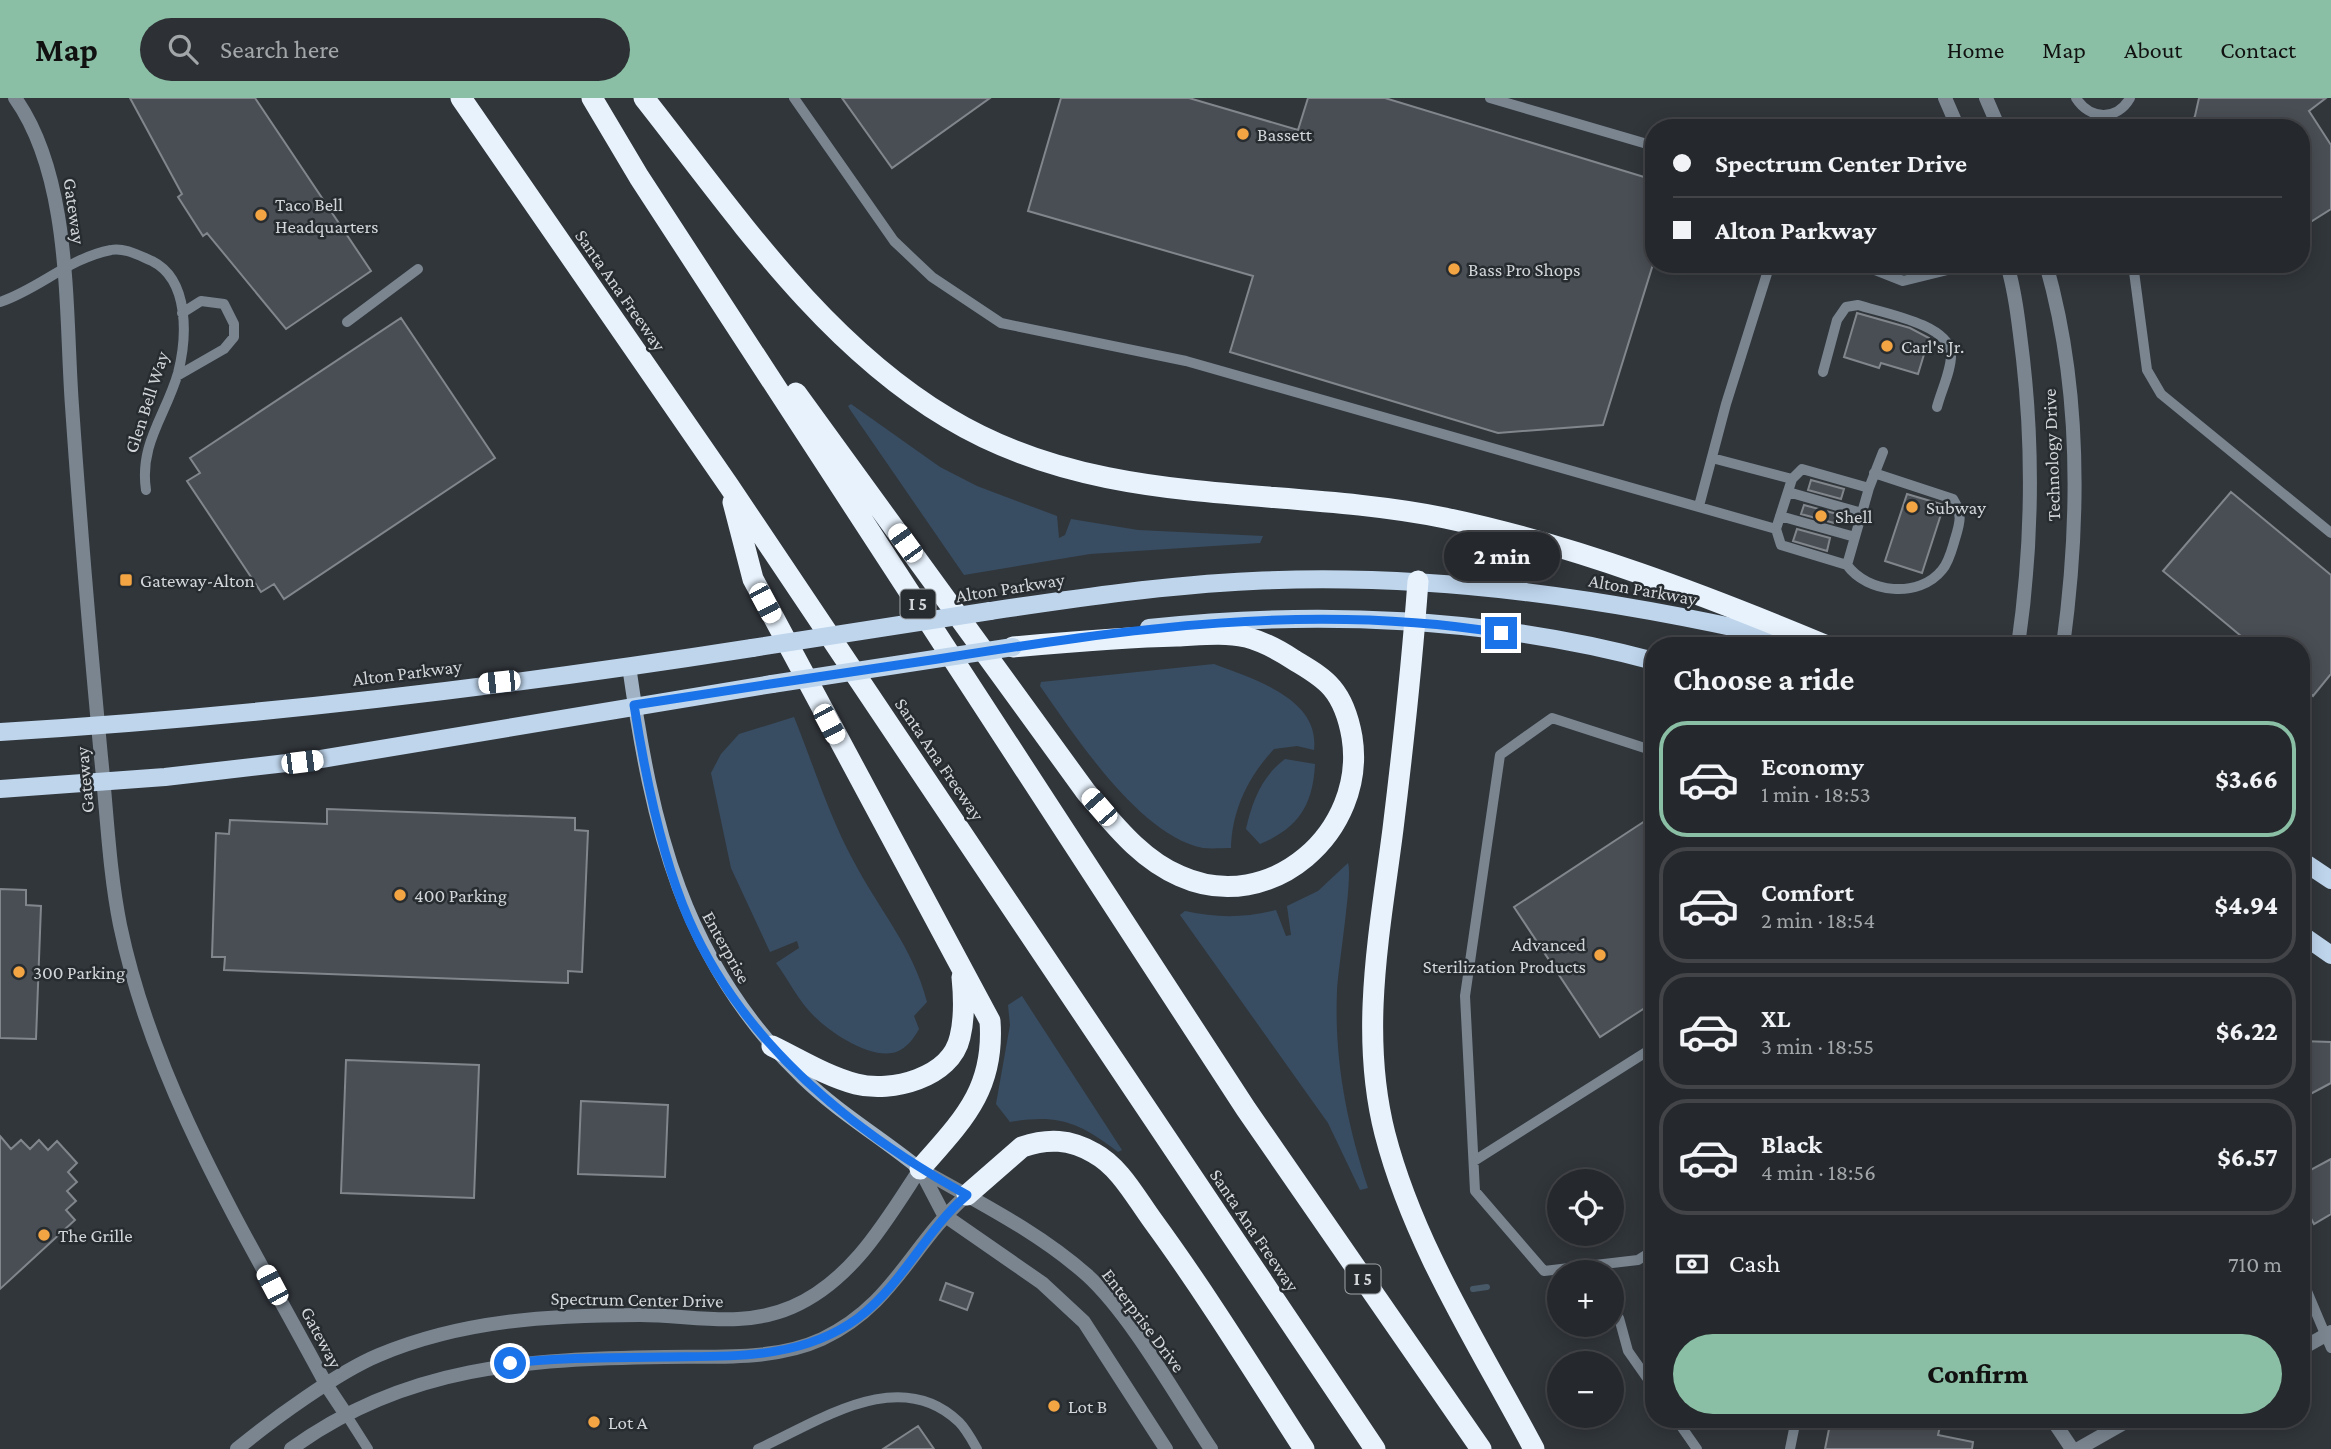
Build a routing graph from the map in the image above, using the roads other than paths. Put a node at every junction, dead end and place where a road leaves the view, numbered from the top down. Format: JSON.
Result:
{"nodes":[{"id":1,"x":15,"y":98,"type":"edge"},
{"id":2,"x":461,"y":98,"type":"edge"},
{"id":3,"x":592,"y":98,"type":"edge"},
{"id":4,"x":644,"y":98,"type":"edge"},
{"id":5,"x":794,"y":98,"type":"edge"},
{"id":6,"x":1490,"y":98,"type":"edge"},
{"id":7,"x":1945,"y":98,"type":"edge"},
{"id":8,"x":1986,"y":98,"type":"edge"},
{"id":9,"x":2076,"y":98,"type":"edge"},
{"id":10,"x":2130,"y":98,"type":"edge"},
{"id":11,"x":2109,"y":116,"type":"junction"},
{"id":12,"x":1954,"y":119,"type":"edge"},
{"id":13,"x":1995,"y":119,"type":"edge"},
{"id":14,"x":2110,"y":119,"type":"edge"},
{"id":15,"x":1645,"y":143,"type":"edge"},
{"id":16,"x":635,"y":170,"type":"junction"},
{"id":17,"x":64,"y":267,"type":"junction"},
{"id":18,"x":418,"y":269,"type":"dead end"},
{"id":19,"x":1767,"y":273,"type":"edge"},
{"id":20,"x":1884,"y":273,"type":"edge"},
{"id":21,"x":1935,"y":273,"type":"edge"},
{"id":22,"x":2010,"y":273,"type":"edge"},
{"id":23,"x":2048,"y":273,"type":"edge"},
{"id":24,"x":2134,"y":273,"type":"edge"},
{"id":25,"x":0,"y":302,"type":"edge"},
{"id":26,"x":183,"y":313,"type":"junction"},
{"id":27,"x":348,"y":322,"type":"dead end"},
{"id":28,"x":1823,"y":372,"type":"dead end"},
{"id":29,"x":177,"y":376,"type":"junction"},
{"id":30,"x":1937,"y":407,"type":"dead end"},
{"id":31,"x":1883,"y":452,"type":"dead end"},
{"id":32,"x":1712,"y":458,"type":"junction"},
{"id":33,"x":1874,"y":473,"type":"junction"},
{"id":34,"x":1791,"y":479,"type":"junction"},
{"id":35,"x":729,"y":486,"type":"junction"},
{"id":36,"x":1869,"y":488,"type":"junction"},
{"id":37,"x":146,"y":490,"type":"dead end"},
{"id":38,"x":1788,"y":492,"type":"junction"},
{"id":39,"x":1699,"y":506,"type":"junction"},
{"id":40,"x":1862,"y":513,"type":"junction"},
{"id":41,"x":1780,"y":516,"type":"junction"},
{"id":42,"x":1776,"y":529,"type":"junction"},
{"id":43,"x":2331,"y":533,"type":"edge"},
{"id":44,"x":1855,"y":537,"type":"junction"},
{"id":45,"x":1847,"y":565,"type":"junction"},
{"id":46,"x":1418,"y":581,"type":"junction"},
{"id":47,"x":1415,"y":622,"type":"junction"},
{"id":48,"x":1774,"y":637,"type":"edge"},
{"id":49,"x":1804,"y":637,"type":"edge"},
{"id":50,"x":2019,"y":637,"type":"edge"},
{"id":51,"x":2064,"y":637,"type":"edge"},
{"id":52,"x":1013,"y":647,"type":"junction"},
{"id":53,"x":1645,"y":659,"type":"edge"},
{"id":54,"x":628,"y":666,"type":"junction"},
{"id":55,"x":634,"y":705,"type":"junction"},
{"id":56,"x":98,"y":724,"type":"junction"},
{"id":57,"x":0,"y":732,"type":"edge"},
{"id":58,"x":1645,"y":748,"type":"edge"},
{"id":59,"x":104,"y":782,"type":"junction"},
{"id":60,"x":0,"y":789,"type":"edge"},
{"id":61,"x":2310,"y":866,"type":"edge"},
{"id":62,"x":2331,"y":880,"type":"edge"},
{"id":63,"x":2310,"y":946,"type":"edge"},
{"id":64,"x":2331,"y":955,"type":"edge"},
{"id":65,"x":961,"y":964,"type":"junction"},
{"id":66,"x":772,"y":1046,"type":"junction"},
{"id":67,"x":1645,"y":1053,"type":"edge"},
{"id":68,"x":1474,"y":1161,"type":"junction"},
{"id":69,"x":920,"y":1169,"type":"junction"},
{"id":70,"x":967,"y":1195,"type":"junction"},
{"id":71,"x":944,"y":1215,"type":"junction"},
{"id":72,"x":1645,"y":1256,"type":"edge"},
{"id":73,"x":2310,"y":1296,"type":"edge"},
{"id":74,"x":1624,"y":1336,"type":"edge"},
{"id":75,"x":2329,"y":1339,"type":"edge"},
{"id":76,"x":2310,"y":1346,"type":"edge"},
{"id":77,"x":1645,"y":1375,"type":"edge"},
{"id":78,"x":327,"y":1386,"type":"junction"},
{"id":79,"x":348,"y":1416,"type":"junction"},
{"id":80,"x":1682,"y":1428,"type":"edge"},
{"id":81,"x":1794,"y":1428,"type":"edge"},
{"id":82,"x":2058,"y":1428,"type":"edge"},
{"id":83,"x":2115,"y":1428,"type":"edge"},
{"id":84,"x":782,"y":1437,"type":"junction"},
{"id":85,"x":762,"y":1448,"type":"edge"},
{"id":86,"x":237,"y":1449,"type":"edge"},
{"id":87,"x":291,"y":1449,"type":"edge"},
{"id":88,"x":368,"y":1449,"type":"edge"},
{"id":89,"x":789,"y":1449,"type":"edge"},
{"id":90,"x":977,"y":1449,"type":"edge"},
{"id":91,"x":1166,"y":1449,"type":"edge"},
{"id":92,"x":1211,"y":1449,"type":"edge"},
{"id":93,"x":1304,"y":1449,"type":"edge"},
{"id":94,"x":1375,"y":1449,"type":"edge"},
{"id":95,"x":1481,"y":1449,"type":"edge"},
{"id":96,"x":1534,"y":1449,"type":"edge"},
{"id":97,"x":1697,"y":1449,"type":"edge"},
{"id":98,"x":1790,"y":1449,"type":"edge"},
{"id":99,"x":2072,"y":1449,"type":"edge"},
{"id":100,"x":2078,"y":1449,"type":"edge"}],
"edges":[{"from":1,"to":17,"type":"street","name":"Gateway"},
{"from":2,"to":35,"type":"highway","name":"Santa Ana Freeway"},
{"from":3,"to":16,"type":"highway","number":"I 5"},
{"from":4,"to":49,"type":"highway"},
{"from":5,"to":39,"type":"lane"},
{"from":6,"to":15,"type":"lane"},
{"from":7,"to":12,"type":"street"},
{"from":8,"to":13,"type":"street"},
{"from":9,"to":11,"type":"lane"},
{"from":10,"to":11,"type":"lane"},
{"from":11,"to":14,"type":"lane"},
{"from":16,"to":52,"type":"highway"},
{"from":16,"to":95,"type":"highway","number":"I 5"},
{"from":17,"to":25,"type":"lane","name":"Glen Bell Way"},
{"from":17,"to":26,"type":"lane","name":"Glen Bell Way"},
{"from":17,"to":56,"type":"street","name":"Gateway"},
{"from":18,"to":27,"type":"lane"},
{"from":19,"to":32,"type":"lane"},
{"from":20,"to":21,"type":"lane"},
{"from":22,"to":50,"type":"street","name":"Technology Drive"},
{"from":23,"to":51,"type":"street","name":"Technology Drive"},
{"from":24,"to":43,"type":"lane"},
{"from":26,"to":29,"type":"lane","name":"Glen Bell Way"},
{"from":26,"to":29,"type":"lane"},
{"from":28,"to":30,"type":"lane"},
{"from":29,"to":37,"type":"lane","name":"Glen Bell Way"},
{"from":31,"to":33,"type":"lane"},
{"from":32,"to":34,"type":"lane"},
{"from":32,"to":39,"type":"lane"},
{"from":33,"to":36,"type":"lane"},
{"from":33,"to":45,"type":"lane"},
{"from":34,"to":36,"type":"lane"},
{"from":34,"to":38,"type":"lane"},
{"from":35,"to":65,"type":"highway"},
{"from":35,"to":94,"type":"highway","name":"Santa Ana Freeway"},
{"from":36,"to":40,"type":"lane"},
{"from":38,"to":40,"type":"lane"},
{"from":38,"to":41,"type":"lane"},
{"from":39,"to":42,"type":"lane"},
{"from":40,"to":44,"type":"lane"},
{"from":41,"to":42,"type":"lane"},
{"from":41,"to":44,"type":"lane"},
{"from":42,"to":45,"type":"lane"},
{"from":44,"to":45,"type":"lane"},
{"from":46,"to":47,"type":"highway"},
{"from":46,"to":48,"type":"main road","name":"Alton Parkway"},
{"from":46,"to":54,"type":"main road","name":"Alton Parkway","bridge":true},
{"from":47,"to":52,"type":"main road"},
{"from":47,"to":53,"type":"main road"},
{"from":47,"to":96,"type":"highway"},
{"from":52,"to":55,"type":"main road","bridge":true},
{"from":54,"to":55,"type":"main road","name":"Enterprise"},
{"from":54,"to":56,"type":"main road","name":"Alton Parkway"},
{"from":55,"to":59,"type":"main road"},
{"from":55,"to":66,"type":"main road","name":"Enterprise"},
{"from":56,"to":57,"type":"main road","name":"Alton Parkway"},
{"from":56,"to":59,"type":"street","name":"Gateway"},
{"from":58,"to":68,"type":"lane"},
{"from":59,"to":60,"type":"main road"},
{"from":59,"to":78,"type":"street","name":"Gateway"},
{"from":61,"to":62,"type":"main road"},
{"from":63,"to":64,"type":"main road"},
{"from":65,"to":66,"type":"highway"},
{"from":65,"to":69,"type":"highway"},
{"from":66,"to":69,"type":"main road","name":"Enterprise"},
{"from":67,"to":68,"type":"lane"},
{"from":68,"to":72,"type":"lane"},
{"from":69,"to":70,"type":"street","name":"Enterprise Drive"},
{"from":69,"to":71,"type":"street"},
{"from":69,"to":78,"type":"street","name":"Spectrum Center Drive"},
{"from":70,"to":71,"type":"street"},
{"from":70,"to":92,"type":"street","name":"Enterprise Drive"},
{"from":70,"to":93,"type":"highway"},
{"from":71,"to":79,"type":"street"},
{"from":71,"to":91,"type":"street"},
{"from":73,"to":75,"type":"lane"},
{"from":74,"to":77,"type":"lane"},
{"from":75,"to":76,"type":"street"},
{"from":78,"to":79,"type":"street","name":"Gateway"},
{"from":78,"to":86,"type":"street","name":"Spectrum Center Drive"},
{"from":79,"to":87,"type":"street"},
{"from":79,"to":88,"type":"lane"},
{"from":80,"to":97,"type":"lane"},
{"from":81,"to":98,"type":"lane"},
{"from":82,"to":99,"type":"street"},
{"from":83,"to":100,"type":"street"},
{"from":84,"to":85,"type":"lane"},
{"from":84,"to":89,"type":"lane"},
{"from":84,"to":90,"type":"lane"}]}
